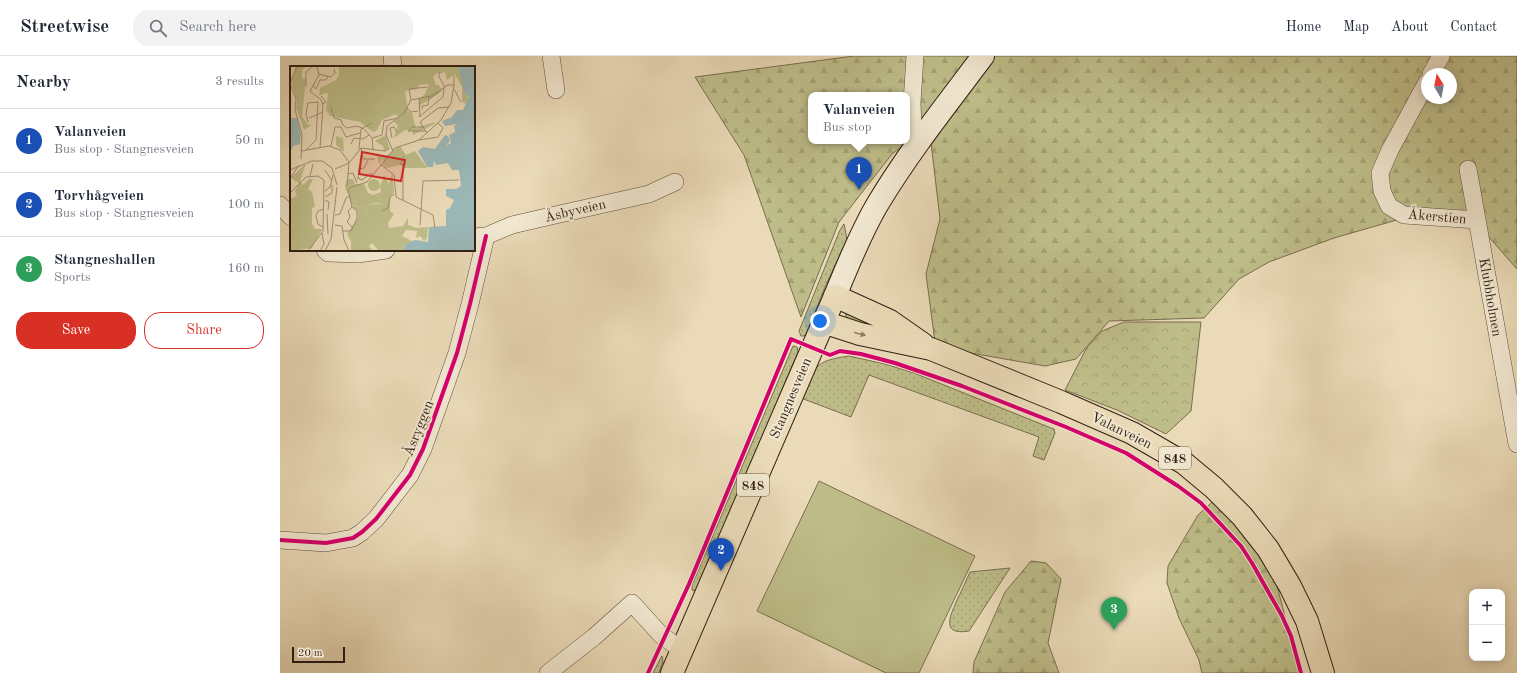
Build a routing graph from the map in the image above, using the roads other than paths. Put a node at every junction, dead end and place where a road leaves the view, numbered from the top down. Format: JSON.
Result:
{"nodes":[{"id":1,"x":392,"y":56,"type":"edge"},
{"id":2,"x":551,"y":56,"type":"edge"},
{"id":3,"x":915,"y":56,"type":"edge"},
{"id":4,"x":983,"y":56,"type":"edge"},
{"id":5,"x":1441,"y":56,"type":"edge"},
{"id":6,"x":393,"y":66,"type":"edge"},
{"id":7,"x":1434,"y":68,"type":"edge"},
{"id":8,"x":556,"y":90,"type":"dead end"},
{"id":9,"x":1421,"y":93,"type":"edge"},
{"id":10,"x":914,"y":149,"type":"junction"},
{"id":11,"x":1468,"y":169,"type":"dead end"},
{"id":12,"x":675,"y":182,"type":"dead end"},
{"id":13,"x":280,"y":205,"type":"edge"},
{"id":14,"x":290,"y":216,"type":"edge"},
{"id":15,"x":1477,"y":220,"type":"junction"},
{"id":16,"x":480,"y":237,"type":"edge"},
{"id":17,"x":327,"y":251,"type":"edge"},
{"id":18,"x":379,"y":251,"type":"edge"},
{"id":19,"x":835,"y":296,"type":"junction"},
{"id":20,"x":823,"y":322,"type":"junction"},
{"id":21,"x":931,"y":349,"type":"junction"},
{"id":22,"x":1517,"y":444,"type":"edge"},
{"id":23,"x":280,"y":540,"type":"edge"},
{"id":24,"x":682,"y":650,"type":"junction"},
{"id":25,"x":548,"y":673,"type":"edge"},
{"id":26,"x":672,"y":673,"type":"edge"},
{"id":27,"x":1323,"y":673,"type":"edge"}],
"edges":[{"from":1,"to":6,"type":"street"},
{"from":2,"to":8,"type":"street"},
{"from":3,"to":10,"type":"street"},
{"from":4,"to":10,"type":"main road","name":"Stangnesveien"},
{"from":5,"to":7,"type":"street"},
{"from":9,"to":15,"type":"street","name":"Åkerstien"},
{"from":10,"to":19,"type":"main road","name":"Stangnesveien"},
{"from":11,"to":15,"type":"street","name":"Åkerstien"},
{"from":12,"to":16,"type":"street","name":"Åsbyveien"},
{"from":13,"to":14,"type":"street"},
{"from":15,"to":22,"type":"street","name":"Klubbholmen"},
{"from":16,"to":23,"type":"street","name":"Åsryggen"},
{"from":17,"to":18,"type":"street"},
{"from":19,"to":20,"type":"main road","name":"Stangnesveien","number":"848"},
{"from":19,"to":21,"type":"main road","name":"Valanveien","number":"848"},
{"from":20,"to":21,"type":"main road","name":"Valanveien","number":"848","one_way":true},
{"from":20,"to":24,"type":"main road","name":"Stangnesveien","number":"848"},
{"from":21,"to":27,"type":"main road","name":"Valanveien","number":"848"},
{"from":24,"to":25,"type":"street"},
{"from":24,"to":26,"type":"main road","name":"Stangnesveien","number":"848"}]}
